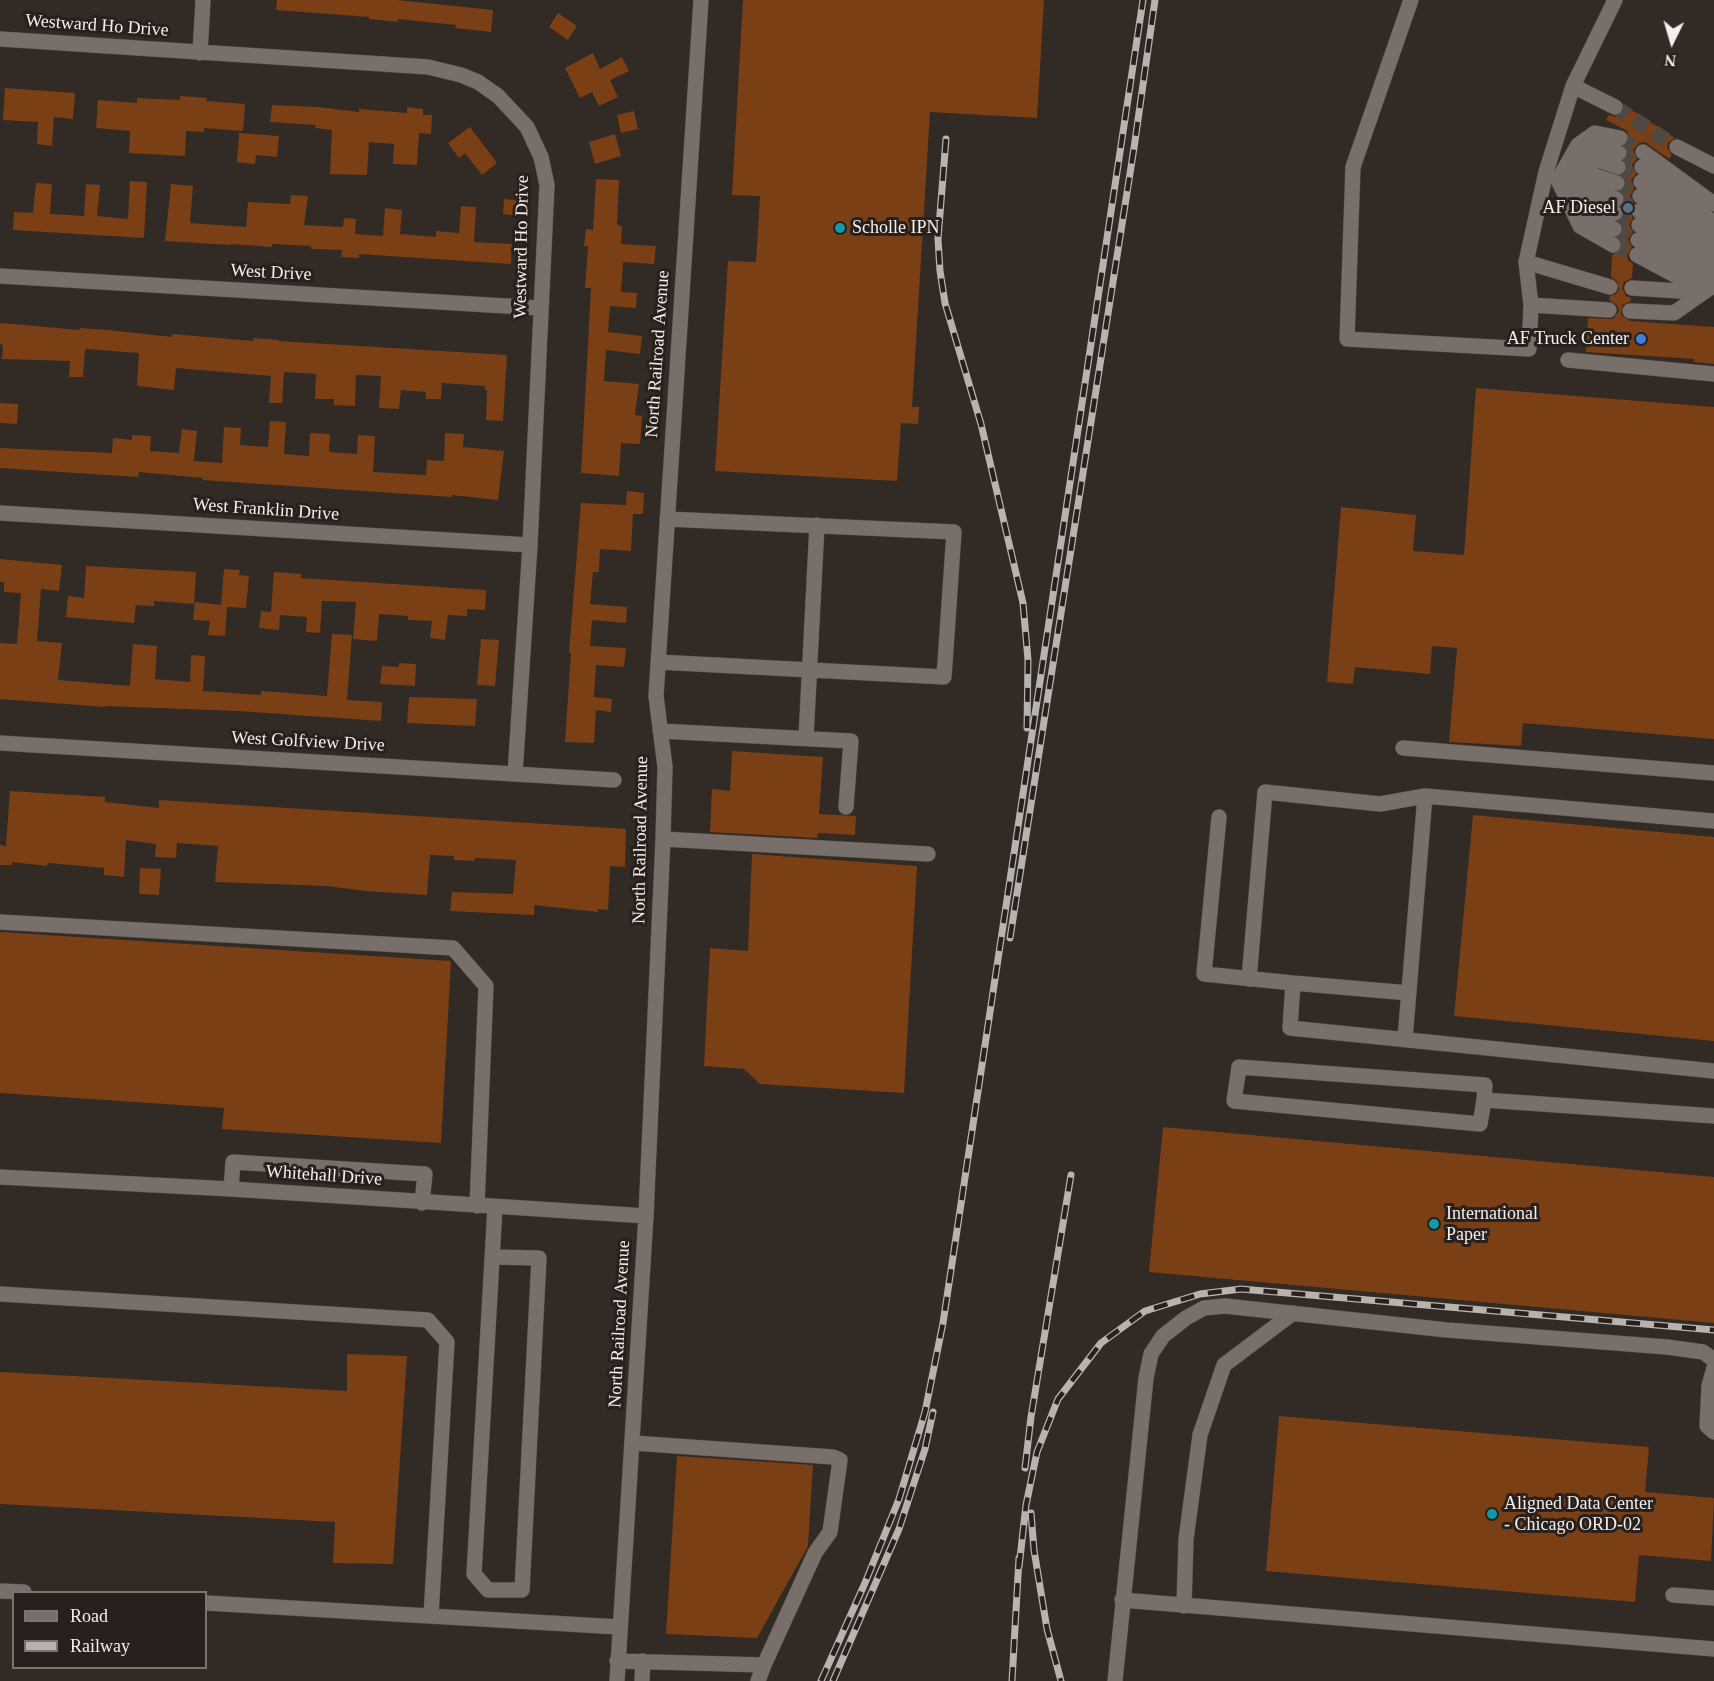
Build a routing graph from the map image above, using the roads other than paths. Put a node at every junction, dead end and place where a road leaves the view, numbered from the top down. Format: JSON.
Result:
{"nodes":[{"id":1,"x":203,"y":0,"type":"edge"},
{"id":2,"x":701,"y":0,"type":"edge"},
{"id":3,"x":1411,"y":0,"type":"edge"},
{"id":4,"x":1615,"y":0,"type":"edge"},
{"id":5,"x":0,"y":39,"type":"edge"},
{"id":6,"x":200,"y":53,"type":"junction"},
{"id":7,"x":1573,"y":86,"type":"junction"},
{"id":8,"x":1615,"y":107,"type":"tunnel mouth"},
{"id":9,"x":1620,"y":138,"type":"tunnel mouth"},
{"id":10,"x":1677,"y":147,"type":"tunnel mouth"},
{"id":11,"x":1618,"y":160,"type":"tunnel mouth"},
{"id":12,"x":1714,"y":166,"type":"edge"},
{"id":13,"x":1552,"y":176,"type":"junction"},
{"id":14,"x":1640,"y":204,"type":"junction"},
{"id":15,"x":1714,"y":204,"type":"edge"},
{"id":16,"x":1714,"y":223,"type":"edge"},
{"id":17,"x":1714,"y":234,"type":"edge"},
{"id":18,"x":1613,"y":237,"type":"tunnel mouth"},
{"id":19,"x":1714,"y":258,"type":"edge"},
{"id":20,"x":1526,"y":262,"type":"junction"},
{"id":21,"x":0,"y":276,"type":"edge"},
{"id":22,"x":1714,"y":276,"type":"edge"},
{"id":23,"x":1610,"y":287,"type":"dead end"},
{"id":24,"x":1632,"y":288,"type":"dead end"},
{"id":25,"x":1531,"y":305,"type":"junction"},
{"id":26,"x":540,"y":308,"type":"junction"},
{"id":27,"x":1609,"y":309,"type":"dead end"},
{"id":28,"x":1630,"y":311,"type":"dead end"},
{"id":29,"x":1568,"y":360,"type":"dead end"},
{"id":30,"x":1714,"y":374,"type":"edge"},
{"id":31,"x":0,"y":513,"type":"edge"},
{"id":32,"x":668,"y":519,"type":"junction"},
{"id":33,"x":818,"y":525,"type":"junction"},
{"id":34,"x":530,"y":545,"type":"junction"},
{"id":35,"x":658,"y":662,"type":"junction"},
{"id":36,"x":809,"y":670,"type":"junction"},
{"id":37,"x":660,"y":731,"type":"junction"},
{"id":38,"x":806,"y":738,"type":"junction"},
{"id":39,"x":0,"y":742,"type":"edge"},
{"id":40,"x":1403,"y":748,"type":"dead end"},
{"id":41,"x":1714,"y":773,"type":"edge"},
{"id":42,"x":515,"y":774,"type":"junction"},
{"id":43,"x":614,"y":780,"type":"dead end"},
{"id":44,"x":1425,"y":796,"type":"junction"},
{"id":45,"x":846,"y":807,"type":"dead end"},
{"id":46,"x":1219,"y":817,"type":"dead end"},
{"id":47,"x":1714,"y":821,"type":"edge"},
{"id":48,"x":663,"y":839,"type":"junction"},
{"id":49,"x":928,"y":854,"type":"dead end"},
{"id":50,"x":0,"y":922,"type":"edge"},
{"id":51,"x":1249,"y":980,"type":"junction"},
{"id":52,"x":1293,"y":983,"type":"junction"},
{"id":53,"x":1409,"y":993,"type":"junction"},
{"id":54,"x":1405,"y":1039,"type":"junction"},
{"id":55,"x":1714,"y":1071,"type":"edge"},
{"id":56,"x":1484,"y":1100,"type":"junction"},
{"id":57,"x":1714,"y":1116,"type":"edge"},
{"id":58,"x":0,"y":1177,"type":"edge"},
{"id":59,"x":231,"y":1189,"type":"junction"},
{"id":60,"x":422,"y":1203,"type":"junction"},
{"id":61,"x":477,"y":1206,"type":"junction"},
{"id":62,"x":495,"y":1207,"type":"junction"},
{"id":63,"x":646,"y":1216,"type":"junction"},
{"id":64,"x":492,"y":1257,"type":"junction"},
{"id":65,"x":0,"y":1294,"type":"edge"},
{"id":66,"x":1293,"y":1313,"type":"junction"},
{"id":67,"x":1714,"y":1360,"type":"edge"},
{"id":68,"x":1714,"y":1368,"type":"edge"},
{"id":69,"x":1714,"y":1432,"type":"edge"},
{"id":70,"x":633,"y":1443,"type":"junction"},
{"id":71,"x":1673,"y":1595,"type":"dead end"},
{"id":72,"x":1714,"y":1598,"type":"edge"},
{"id":73,"x":1122,"y":1600,"type":"junction"},
{"id":74,"x":207,"y":1603,"type":"edge"},
{"id":75,"x":1184,"y":1605,"type":"junction"},
{"id":76,"x":432,"y":1616,"type":"junction"},
{"id":77,"x":620,"y":1627,"type":"junction"},
{"id":78,"x":1714,"y":1649,"type":"edge"},
{"id":79,"x":617,"y":1660,"type":"junction"},
{"id":80,"x":643,"y":1661,"type":"junction"},
{"id":81,"x":764,"y":1665,"type":"junction"},
{"id":82,"x":617,"y":1681,"type":"edge"},
{"id":83,"x":642,"y":1681,"type":"edge"},
{"id":84,"x":758,"y":1681,"type":"edge"},
{"id":85,"x":1115,"y":1681,"type":"edge"}],
"edges":[{"from":1,"to":6,"type":"street"},
{"from":2,"to":32,"type":"street","name":"North Railroad Avenue"},
{"from":3,"to":25,"type":"street"},
{"from":4,"to":7,"type":"street"},
{"from":5,"to":6,"type":"street","name":"Westward Ho Drive"},
{"from":6,"to":26,"type":"street","name":"Westward Ho Drive"},
{"from":7,"to":8,"type":"street"},
{"from":7,"to":13,"type":"street"},
{"from":9,"to":13,"type":"street"},
{"from":10,"to":12,"type":"street"},
{"from":11,"to":13,"type":"street"},
{"from":13,"to":13,"type":"street"},
{"from":13,"to":18,"type":"street"},
{"from":13,"to":20,"type":"street"},
{"from":14,"to":15,"type":"street"},
{"from":14,"to":16,"type":"street"},
{"from":14,"to":17,"type":"street"},
{"from":14,"to":19,"type":"street"},
{"from":14,"to":22,"type":"street"},
{"from":14,"to":22,"type":"street"},
{"from":20,"to":23,"type":"street"},
{"from":20,"to":25,"type":"street"},
{"from":21,"to":26,"type":"street","name":"West Drive"},
{"from":22,"to":24,"type":"street"},
{"from":22,"to":28,"type":"street"},
{"from":25,"to":27,"type":"street"},
{"from":26,"to":34,"type":"street","name":"Westward Ho Drive"},
{"from":29,"to":30,"type":"street"},
{"from":31,"to":34,"type":"street","name":"West Franklin Drive"},
{"from":32,"to":33,"type":"street"},
{"from":32,"to":35,"type":"street","name":"North Railroad Avenue"},
{"from":33,"to":36,"type":"street"},
{"from":33,"to":36,"type":"street"},
{"from":34,"to":42,"type":"street","name":"Westward Ho Drive"},
{"from":35,"to":36,"type":"street"},
{"from":35,"to":37,"type":"street","name":"North Railroad Avenue"},
{"from":36,"to":38,"type":"street"},
{"from":37,"to":38,"type":"street"},
{"from":37,"to":48,"type":"street","name":"North Railroad Avenue"},
{"from":38,"to":45,"type":"street"},
{"from":39,"to":42,"type":"street","name":"West Golfview Drive"},
{"from":40,"to":41,"type":"street"},
{"from":42,"to":43,"type":"street","name":"West Golfview Drive"},
{"from":44,"to":47,"type":"street"},
{"from":44,"to":51,"type":"street"},
{"from":44,"to":53,"type":"street"},
{"from":46,"to":51,"type":"street"},
{"from":48,"to":49,"type":"street"},
{"from":48,"to":63,"type":"street","name":"North Railroad Avenue"},
{"from":50,"to":61,"type":"street"},
{"from":51,"to":52,"type":"street"},
{"from":52,"to":53,"type":"street"},
{"from":52,"to":54,"type":"street"},
{"from":53,"to":54,"type":"street"},
{"from":54,"to":55,"type":"street"},
{"from":56,"to":56,"type":"street"},
{"from":56,"to":57,"type":"street"},
{"from":58,"to":59,"type":"street","name":"Whitehall Drive"},
{"from":59,"to":60,"type":"street","name":"Whitehall Drive"},
{"from":59,"to":60,"type":"street"},
{"from":60,"to":61,"type":"street","name":"Whitehall Drive"},
{"from":61,"to":62,"type":"street","name":"Whitehall Drive"},
{"from":62,"to":63,"type":"street","name":"Whitehall Drive"},
{"from":62,"to":64,"type":"street"},
{"from":63,"to":70,"type":"street","name":"North Railroad Avenue"},
{"from":64,"to":64,"type":"street"},
{"from":65,"to":76,"type":"street"},
{"from":66,"to":67,"type":"street"},
{"from":66,"to":73,"type":"street"},
{"from":66,"to":75,"type":"street"},
{"from":68,"to":69,"type":"street"},
{"from":70,"to":77,"type":"street","name":"North Railroad Avenue"},
{"from":70,"to":81,"type":"street"},
{"from":71,"to":72,"type":"street"},
{"from":73,"to":75,"type":"street"},
{"from":73,"to":85,"type":"street"},
{"from":74,"to":76,"type":"street"},
{"from":75,"to":78,"type":"street"},
{"from":76,"to":77,"type":"street"},
{"from":77,"to":79,"type":"street","name":"North Railroad Avenue"},
{"from":79,"to":80,"type":"street"},
{"from":79,"to":82,"type":"street","name":"North Railroad Avenue"},
{"from":80,"to":81,"type":"street"},
{"from":80,"to":83,"type":"street"},
{"from":81,"to":84,"type":"street"}]}
